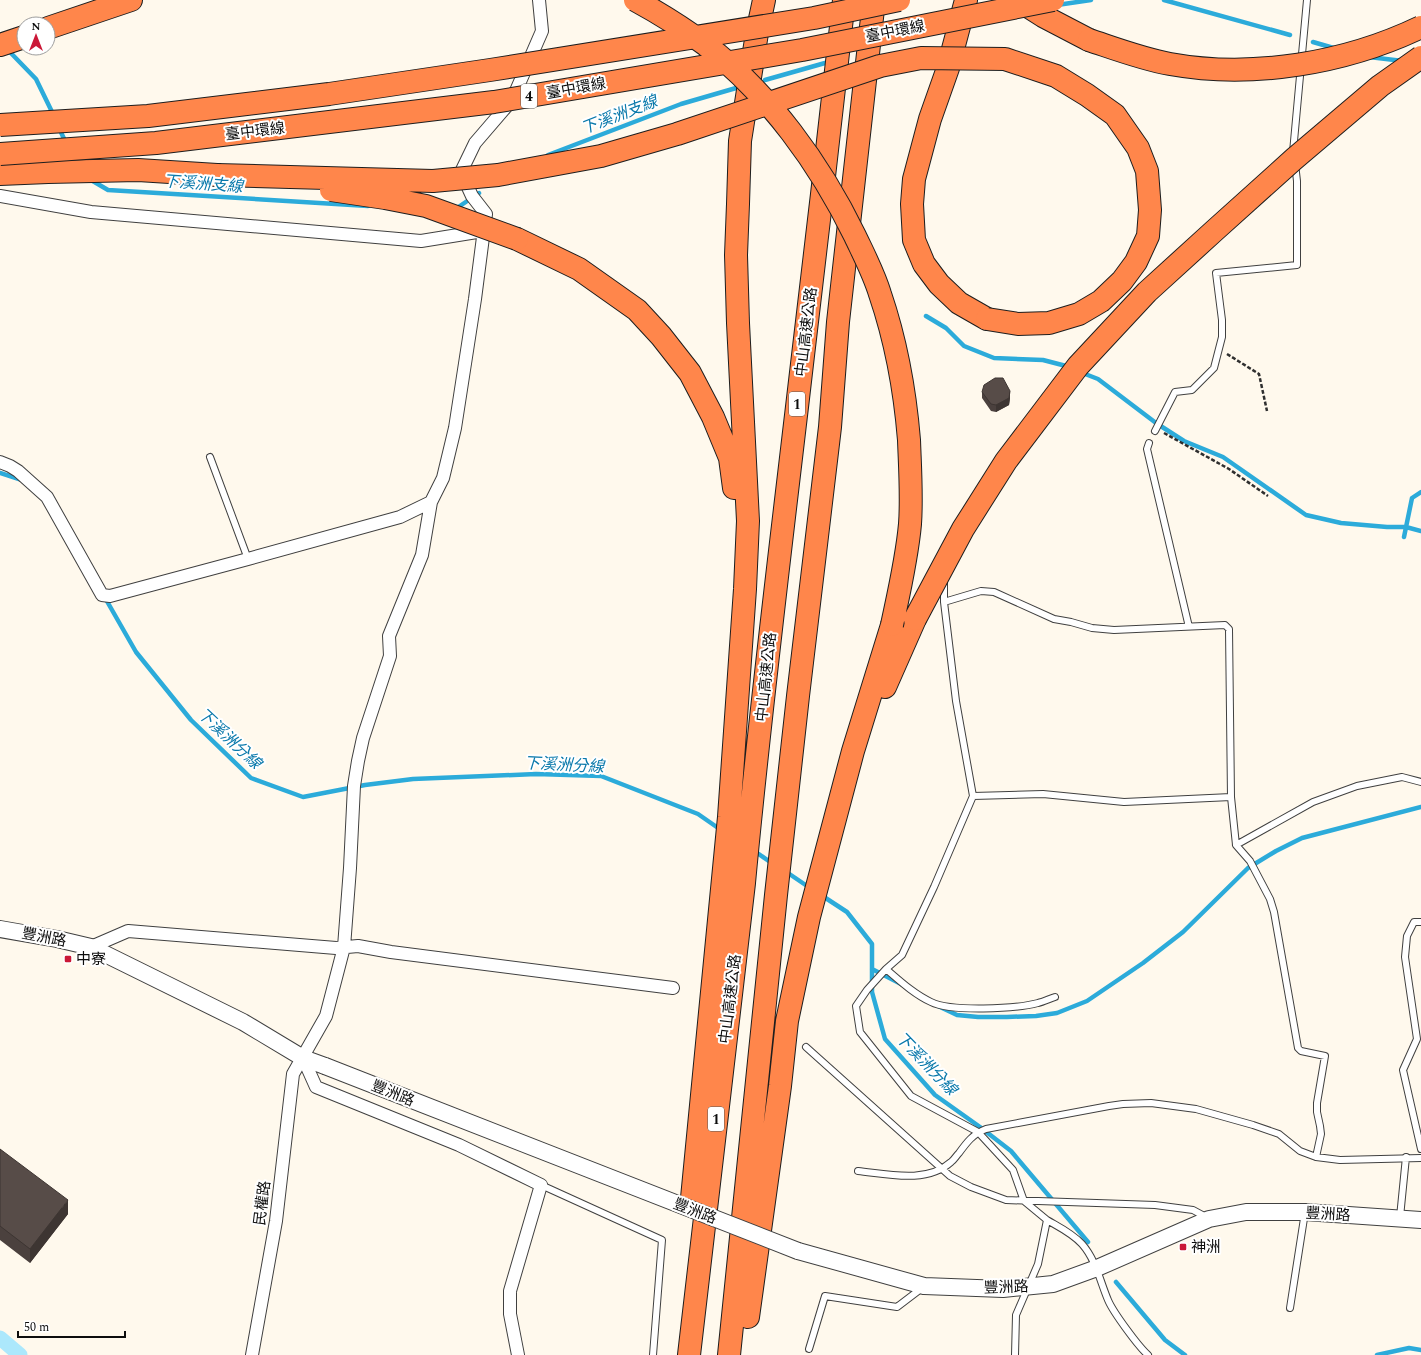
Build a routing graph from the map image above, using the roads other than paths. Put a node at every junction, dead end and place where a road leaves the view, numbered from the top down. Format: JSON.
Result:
{"nodes":[{"id":1,"x":114,"y":0,"type":"edge"},
{"id":2,"x":131,"y":0,"type":"edge"},
{"id":3,"x":539,"y":0,"type":"edge"},
{"id":4,"x":635,"y":0,"type":"edge"},
{"id":5,"x":764,"y":0,"type":"edge"},
{"id":6,"x":844,"y":0,"type":"edge"},
{"id":7,"x":874,"y":0,"type":"edge"},
{"id":8,"x":899,"y":0,"type":"edge"},
{"id":9,"x":966,"y":0,"type":"edge"},
{"id":10,"x":1018,"y":0,"type":"edge"},
{"id":11,"x":1053,"y":0,"type":"edge"},
{"id":12,"x":1307,"y":0,"type":"edge"},
{"id":13,"x":72,"y":20,"type":"junction"},
{"id":14,"x":56,"y":25,"type":"edge"},
{"id":15,"x":1421,"y":27,"type":"edge"},
{"id":16,"x":16,"y":40,"type":"edge"},
{"id":17,"x":0,"y":45,"type":"edge"},
{"id":18,"x":1421,"y":57,"type":"edge"},
{"id":19,"x":0,"y":125,"type":"edge"},
{"id":20,"x":1293,"y":152,"type":"junction"},
{"id":21,"x":0,"y":154,"type":"edge"},
{"id":22,"x":0,"y":174,"type":"edge"},
{"id":23,"x":217,"y":175,"type":"junction"},
{"id":24,"x":0,"y":196,"type":"edge"},
{"id":25,"x":483,"y":231,"type":"junction"},
{"id":26,"x":1156,"y":430,"type":"road end"},
{"id":27,"x":1149,"y":443,"type":"dead end"},
{"id":28,"x":210,"y":457,"type":"dead end"},
{"id":29,"x":0,"y":462,"type":"edge"},
{"id":30,"x":431,"y":502,"type":"junction"},
{"id":31,"x":248,"y":559,"type":"junction"},
{"id":32,"x":745,"y":589,"type":"junction"},
{"id":33,"x":944,"y":602,"type":"junction"},
{"id":34,"x":1189,"y":627,"type":"junction"},
{"id":35,"x":874,"y":702,"type":"junction"},
{"id":36,"x":1421,"y":782,"type":"edge"},
{"id":37,"x":973,"y":796,"type":"junction"},
{"id":38,"x":1232,"y":797,"type":"junction"},
{"id":39,"x":1236,"y":845,"type":"junction"},
{"id":40,"x":1421,"y":922,"type":"edge"},
{"id":41,"x":0,"y":929,"type":"edge"},
{"id":42,"x":91,"y":947,"type":"junction"},
{"id":43,"x":344,"y":947,"type":"junction"},
{"id":44,"x":886,"y":969,"type":"junction"},
{"id":45,"x":674,"y":988,"type":"dead end"},
{"id":46,"x":1055,"y":997,"type":"dead end"},
{"id":47,"x":806,"y":1047,"type":"dead end"},
{"id":48,"x":303,"y":1058,"type":"junction"},
{"id":49,"x":978,"y":1132,"type":"junction"},
{"id":50,"x":1421,"y":1149,"type":"edge"},
{"id":51,"x":1316,"y":1157,"type":"junction"},
{"id":52,"x":1406,"y":1157,"type":"junction"},
{"id":53,"x":1421,"y":1158,"type":"edge"},
{"id":54,"x":941,"y":1168,"type":"junction"},
{"id":55,"x":858,"y":1171,"type":"dead end"},
{"id":56,"x":541,"y":1185,"type":"junction"},
{"id":57,"x":1024,"y":1201,"type":"junction"},
{"id":58,"x":1305,"y":1212,"type":"junction"},
{"id":59,"x":1209,"y":1219,"type":"junction"},
{"id":60,"x":1400,"y":1219,"type":"junction"},
{"id":61,"x":1047,"y":1220,"type":"junction"},
{"id":62,"x":1421,"y":1220,"type":"edge"},
{"id":63,"x":1097,"y":1268,"type":"junction"},
{"id":64,"x":924,"y":1286,"type":"junction"},
{"id":65,"x":1029,"y":1286,"type":"junction"},
{"id":66,"x":1290,"y":1308,"type":"dead end"},
{"id":67,"x":809,"y":1349,"type":"dead end"},
{"id":68,"x":252,"y":1355,"type":"edge"},
{"id":69,"x":518,"y":1355,"type":"edge"},
{"id":70,"x":653,"y":1355,"type":"edge"},
{"id":71,"x":676,"y":1355,"type":"edge"},
{"id":72,"x":689,"y":1355,"type":"edge"},
{"id":73,"x":729,"y":1355,"type":"edge"},
{"id":74,"x":740,"y":1355,"type":"edge"},
{"id":75,"x":1014,"y":1355,"type":"edge"},
{"id":76,"x":1148,"y":1355,"type":"edge"}],
"edges":[{"from":1,"to":13,"type":"highway"},
{"from":2,"to":13,"type":"highway"},
{"from":3,"to":25,"type":"street","name":"民權路"},
{"from":4,"to":35,"type":"highway","bridge":true},
{"from":5,"to":32,"type":"highway"},
{"from":6,"to":72,"type":"highway","name":"中山高速公路","number":"1"},
{"from":7,"to":73,"type":"highway","name":"中山高速公路"},
{"from":8,"to":19,"type":"highway","name":"臺中環線","number":"4","bridge":true},
{"from":9,"to":23,"type":"highway","bridge":true},
{"from":10,"to":15,"type":"highway","bridge":true},
{"from":11,"to":21,"type":"highway","name":"臺中環線","number":"4","bridge":true},
{"from":12,"to":20,"type":"lane"},
{"from":13,"to":14,"type":"highway"},
{"from":16,"to":17,"type":"highway"},
{"from":18,"to":35,"type":"highway","bridge":true},
{"from":20,"to":26,"type":"lane"},
{"from":20,"to":33,"type":"lane","bridge":true},
{"from":22,"to":23,"type":"highway"},
{"from":23,"to":32,"type":"highway","bridge":true},
{"from":24,"to":25,"type":"street"},
{"from":25,"to":30,"type":"street","name":"民權路"},
{"from":27,"to":34,"type":"lane"},
{"from":28,"to":31,"type":"lane"},
{"from":29,"to":31,"type":"street"},
{"from":30,"to":31,"type":"street"},
{"from":30,"to":43,"type":"street","name":"民權路"},
{"from":32,"to":71,"type":"highway"},
{"from":33,"to":34,"type":"lane"},
{"from":33,"to":37,"type":"lane"},
{"from":34,"to":38,"type":"lane"},
{"from":35,"to":74,"type":"highway"},
{"from":36,"to":39,"type":"lane"},
{"from":37,"to":38,"type":"lane"},
{"from":37,"to":44,"type":"lane"},
{"from":38,"to":39,"type":"lane"},
{"from":39,"to":51,"type":"lane"},
{"from":40,"to":50,"type":"lane"},
{"from":41,"to":42,"type":"street","name":"豐洲路"},
{"from":42,"to":43,"type":"street"},
{"from":42,"to":48,"type":"street","name":"豐洲路"},
{"from":43,"to":45,"type":"street"},
{"from":43,"to":48,"type":"street","name":"民權路"},
{"from":44,"to":46,"type":"lane"},
{"from":44,"to":49,"type":"lane"},
{"from":47,"to":54,"type":"lane"},
{"from":48,"to":56,"type":"street"},
{"from":48,"to":64,"type":"street","name":"豐洲路","bridge":true},
{"from":48,"to":68,"type":"street","name":"民權路"},
{"from":49,"to":51,"type":"lane"},
{"from":49,"to":54,"type":"lane"},
{"from":49,"to":57,"type":"lane"},
{"from":51,"to":52,"type":"lane"},
{"from":52,"to":53,"type":"lane"},
{"from":52,"to":60,"type":"lane"},
{"from":54,"to":55,"type":"lane"},
{"from":54,"to":57,"type":"lane"},
{"from":56,"to":69,"type":"street"},
{"from":56,"to":70,"type":"lane"},
{"from":57,"to":59,"type":"lane"},
{"from":57,"to":61,"type":"lane"},
{"from":58,"to":59,"type":"street","name":"豐洲路"},
{"from":58,"to":60,"type":"street","name":"豐洲路"},
{"from":58,"to":66,"type":"lane"},
{"from":59,"to":63,"type":"street","name":"豐洲路"},
{"from":60,"to":62,"type":"street","name":"豐洲路"},
{"from":61,"to":63,"type":"lane"},
{"from":61,"to":65,"type":"lane"},
{"from":63,"to":65,"type":"street","name":"豐洲路"},
{"from":63,"to":76,"type":"lane"},
{"from":64,"to":65,"type":"street","name":"豐洲路"},
{"from":64,"to":67,"type":"lane"},
{"from":65,"to":75,"type":"lane"}]}
